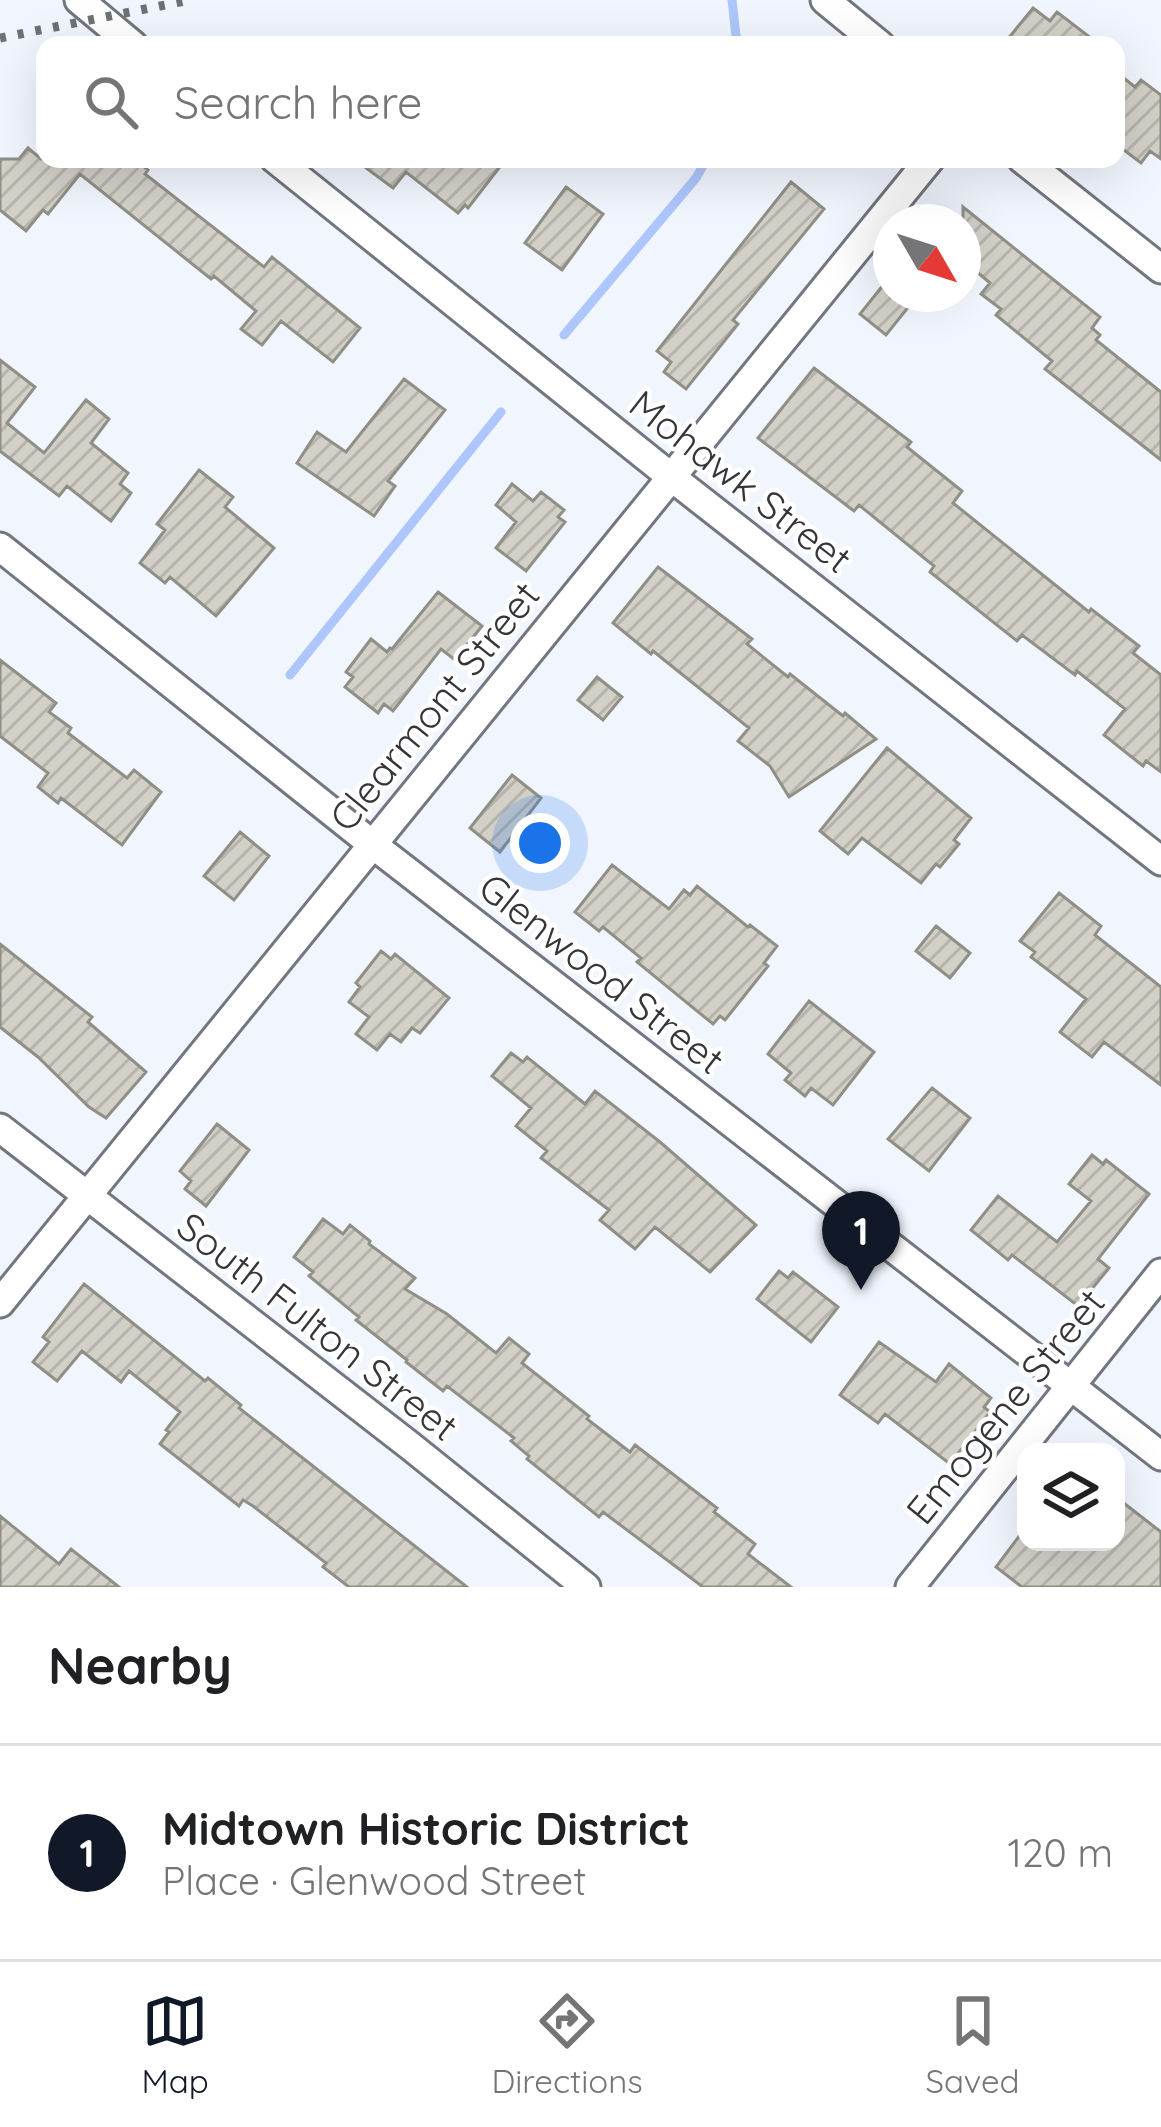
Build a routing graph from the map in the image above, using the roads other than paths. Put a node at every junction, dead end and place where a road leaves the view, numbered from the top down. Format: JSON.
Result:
{"nodes":[{"id":1,"x":80,"y":0,"type":"edge"},
{"id":2,"x":825,"y":0,"type":"edge"},
{"id":3,"x":122,"y":36,"type":"edge"},
{"id":4,"x":869,"y":36,"type":"edge"},
{"id":5,"x":286,"y":168,"type":"edge"},
{"id":6,"x":924,"y":168,"type":"edge"},
{"id":7,"x":1033,"y":168,"type":"edge"},
{"id":8,"x":1161,"y":269,"type":"edge"},
{"id":9,"x":670,"y":476,"type":"junction"},
{"id":10,"x":0,"y":547,"type":"edge"},
{"id":11,"x":372,"y":844,"type":"junction"},
{"id":12,"x":1161,"y":861,"type":"edge"},
{"id":13,"x":0,"y":1129,"type":"edge"},
{"id":14,"x":88,"y":1198,"type":"junction"},
{"id":15,"x":1161,"y":1273,"type":"edge"},
{"id":16,"x":0,"y":1303,"type":"edge"},
{"id":17,"x":1072,"y":1386,"type":"junction"},
{"id":18,"x":1161,"y":1456,"type":"edge"},
{"id":19,"x":586,"y":1587,"type":"edge"},
{"id":20,"x":910,"y":1587,"type":"edge"}],
"edges":[{"from":1,"to":3,"type":"street"},
{"from":2,"to":4,"type":"street"},
{"from":5,"to":9,"type":"street","name":"Mohawk Street"},
{"from":6,"to":9,"type":"street","name":"Clearmont Street"},
{"from":7,"to":8,"type":"street"},
{"from":9,"to":11,"type":"street","name":"Clearmont Street"},
{"from":9,"to":12,"type":"street","name":"Mohawk Street"},
{"from":10,"to":11,"type":"street","name":"Glenwood Street"},
{"from":11,"to":14,"type":"street","name":"Clearmont Street"},
{"from":11,"to":17,"type":"street","name":"Glenwood Street"},
{"from":13,"to":14,"type":"street","name":"South Fulton Street"},
{"from":14,"to":16,"type":"street","name":"Clearmont Street"},
{"from":14,"to":19,"type":"street","name":"South Fulton Street"},
{"from":15,"to":17,"type":"street","name":"Emogene Street"},
{"from":17,"to":18,"type":"street","name":"Glenwood Street"},
{"from":17,"to":20,"type":"street","name":"Emogene Street"}]}
